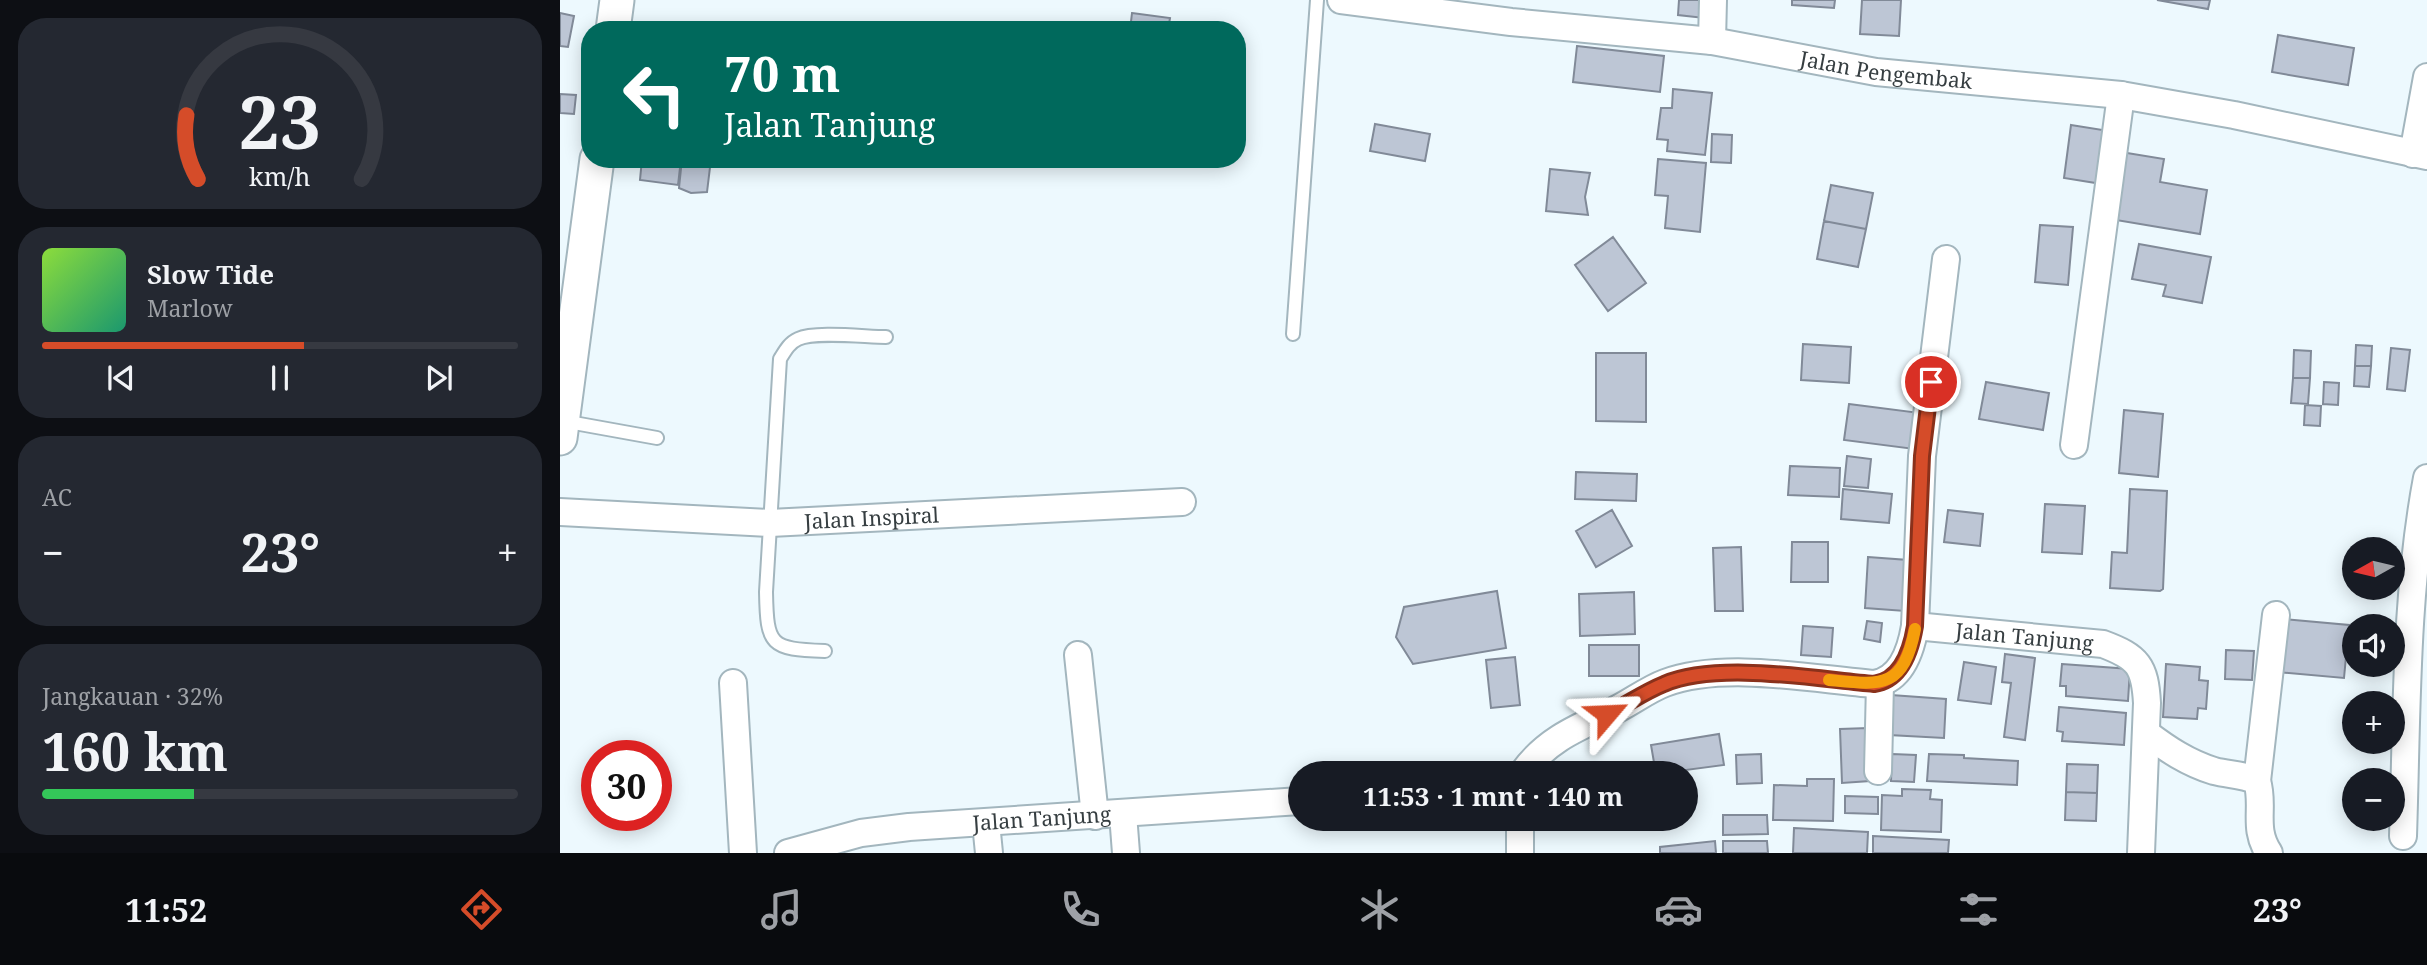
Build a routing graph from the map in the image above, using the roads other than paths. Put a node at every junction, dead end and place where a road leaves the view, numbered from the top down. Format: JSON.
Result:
{"nodes":[{"id":1,"x":617,"y":0,"type":"edge"},
{"id":2,"x":1317,"y":0,"type":"edge"},
{"id":3,"x":1341,"y":0,"type":"edge"},
{"id":4,"x":1713,"y":0,"type":"edge"},
{"id":5,"x":1511,"y":11,"type":"edge"},
{"id":6,"x":614,"y":21,"type":"edge"},
{"id":7,"x":1712,"y":41,"type":"junction"},
{"id":8,"x":2427,"y":77,"type":"edge"},
{"id":9,"x":2121,"y":95,"type":"junction"},
{"id":10,"x":2420,"y":155,"type":"edge"},
{"id":11,"x":596,"y":168,"type":"edge"},
{"id":12,"x":1946,"y":259,"type":"dead end"},
{"id":13,"x":1293,"y":334,"type":"dead end"},
{"id":14,"x":886,"y":337,"type":"dead end"},
{"id":15,"x":561,"y":429,"type":"edge"},
{"id":16,"x":657,"y":438,"type":"dead end"},
{"id":17,"x":2074,"y":445,"type":"dead end"},
{"id":18,"x":2427,"y":478,"type":"edge"},
{"id":19,"x":1182,"y":502,"type":"dead end"},
{"id":20,"x":560,"y":512,"type":"edge"},
{"id":21,"x":770,"y":523,"type":"junction"},
{"id":22,"x":2276,"y":615,"type":"dead end"},
{"id":23,"x":1915,"y":626,"type":"junction"},
{"id":24,"x":825,"y":651,"type":"dead end"},
{"id":25,"x":1078,"y":655,"type":"dead end"},
{"id":26,"x":733,"y":683,"type":"dead end"},
{"id":27,"x":1880,"y":683,"type":"junction"},
{"id":28,"x":2146,"y":733,"type":"junction"},
{"id":29,"x":1531,"y":761,"type":"edge"},
{"id":30,"x":1878,"y":771,"type":"dead end"},
{"id":31,"x":2257,"y":781,"type":"junction"},
{"id":32,"x":1288,"y":802,"type":"edge"},
{"id":33,"x":1123,"y":814,"type":"junction"},
{"id":34,"x":1095,"y":816,"type":"junction"},
{"id":35,"x":986,"y":823,"type":"junction"},
{"id":36,"x":1520,"y":831,"type":"edge"},
{"id":37,"x":2403,"y":836,"type":"dead end"},
{"id":38,"x":2265,"y":850,"type":"edge"},
{"id":39,"x":743,"y":853,"type":"edge"},
{"id":40,"x":788,"y":853,"type":"edge"},
{"id":41,"x":989,"y":853,"type":"edge"},
{"id":42,"x":1126,"y":853,"type":"edge"},
{"id":43,"x":1520,"y":853,"type":"edge"},
{"id":44,"x":2141,"y":853,"type":"edge"}],
"edges":[{"from":1,"to":6,"type":"street"},
{"from":2,"to":13,"type":"lane"},
{"from":3,"to":5,"type":"street","name":"Jalan Pengembak"},
{"from":4,"to":7,"type":"street"},
{"from":5,"to":7,"type":"street","name":"Jalan Pengembak"},
{"from":7,"to":9,"type":"street","name":"Jalan Pengembak"},
{"from":8,"to":10,"type":"street"},
{"from":9,"to":10,"type":"street","name":"Jalan Pengembak"},
{"from":9,"to":17,"type":"street"},
{"from":11,"to":15,"type":"street"},
{"from":12,"to":23,"type":"street"},
{"from":14,"to":21,"type":"lane"},
{"from":15,"to":16,"type":"lane"},
{"from":18,"to":37,"type":"street"},
{"from":19,"to":21,"type":"street","name":"Jalan Inspiral"},
{"from":20,"to":21,"type":"street","name":"Jalan Inspiral"},
{"from":21,"to":24,"type":"lane"},
{"from":22,"to":31,"type":"street"},
{"from":23,"to":27,"type":"street"},
{"from":23,"to":28,"type":"street","name":"Jalan Tanjung"},
{"from":25,"to":34,"type":"street"},
{"from":26,"to":39,"type":"street"},
{"from":27,"to":29,"type":"street"},
{"from":27,"to":30,"type":"street"},
{"from":28,"to":31,"type":"street"},
{"from":28,"to":44,"type":"street","name":"Jalan Tanjung"},
{"from":31,"to":38,"type":"street"},
{"from":32,"to":33,"type":"street","name":"Jalan Tanjung"},
{"from":33,"to":34,"type":"street","name":"Jalan Tanjung"},
{"from":33,"to":42,"type":"street"},
{"from":34,"to":35,"type":"street","name":"Jalan Tanjung"},
{"from":35,"to":40,"type":"street","name":"Jalan Tanjung"},
{"from":35,"to":41,"type":"street"},
{"from":36,"to":43,"type":"street"}]}
